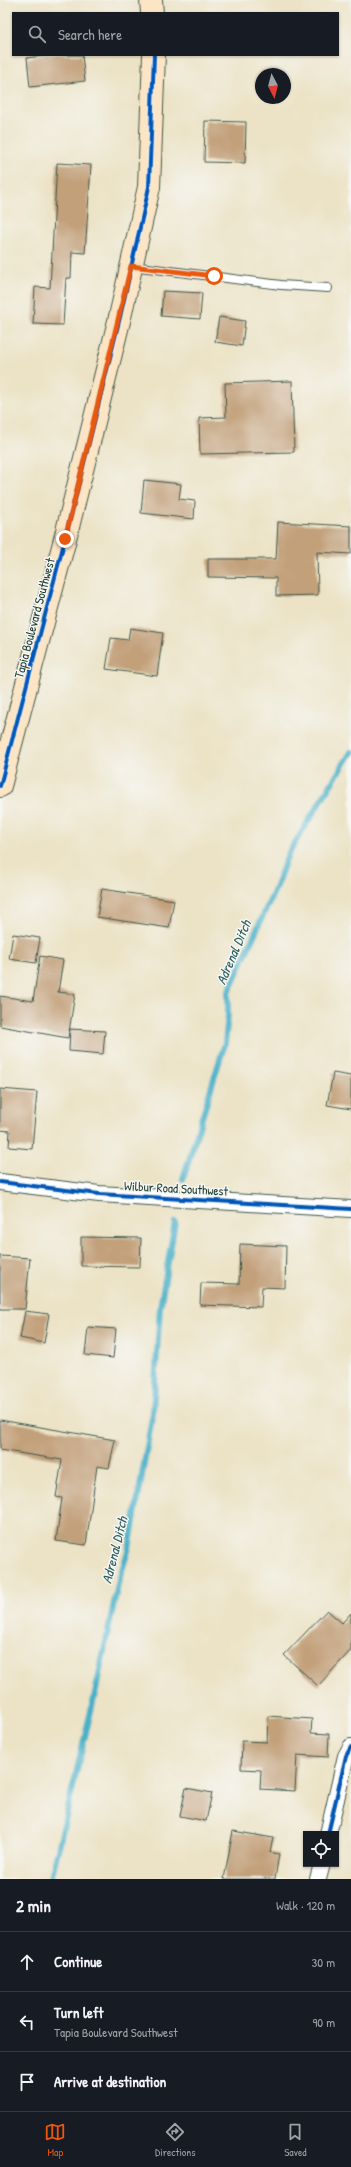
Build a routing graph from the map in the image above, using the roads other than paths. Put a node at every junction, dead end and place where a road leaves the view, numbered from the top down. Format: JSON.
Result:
{"nodes":[{"id":1,"x":151,"y":0,"type":"edge"},
{"id":2,"x":152,"y":12,"type":"edge"},
{"id":3,"x":154,"y":56,"type":"edge"},
{"id":4,"x":131,"y":266,"type":"junction"},
{"id":5,"x":328,"y":288,"type":"dead end"},
{"id":6,"x":0,"y":786,"type":"edge"},
{"id":7,"x":0,"y":1182,"type":"edge"},
{"id":8,"x":351,"y":1209,"type":"edge"},
{"id":9,"x":351,"y":1747,"type":"edge"},
{"id":10,"x":329,"y":1831,"type":"edge"},
{"id":11,"x":321,"y":1867,"type":"edge"},
{"id":12,"x":318,"y":1879,"type":"edge"}],
"edges":[{"from":1,"to":2,"type":"street"},
{"from":3,"to":4,"type":"street","name":"Tapia Boulevard Southwest"},
{"from":4,"to":5,"type":"lane"},
{"from":4,"to":6,"type":"street","name":"Tapia Boulevard Southwest"},
{"from":7,"to":8,"type":"street","name":"Wilbur Road Southwest"},
{"from":9,"to":10,"type":"street"},
{"from":11,"to":12,"type":"street"}]}
